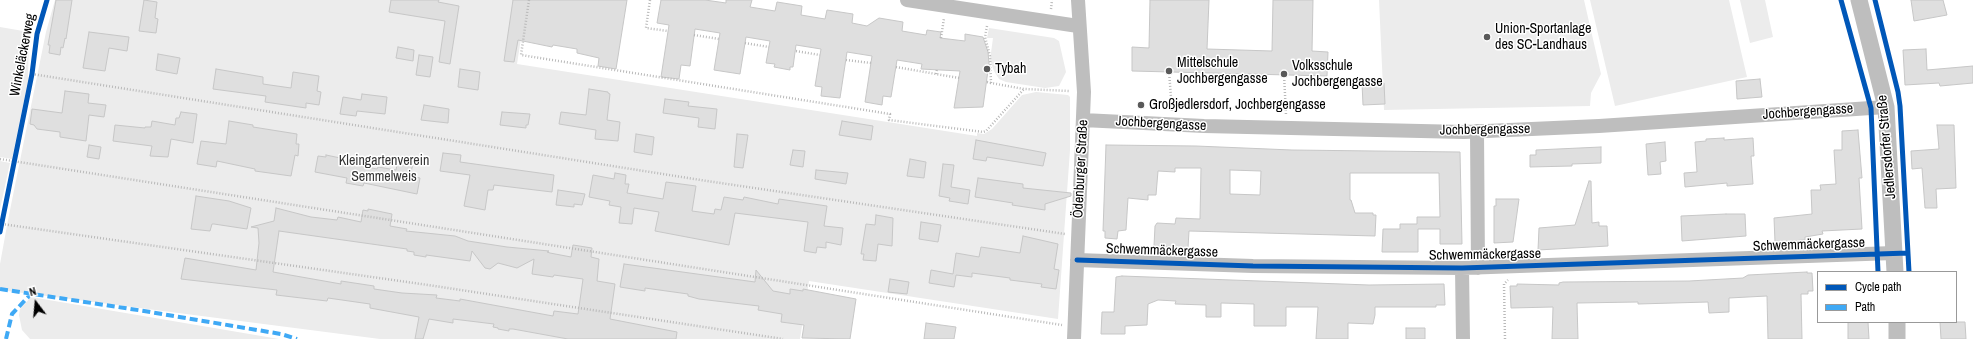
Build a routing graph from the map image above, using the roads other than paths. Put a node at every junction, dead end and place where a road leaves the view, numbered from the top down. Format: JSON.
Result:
{"nodes":[{"id":1,"x":908,"y":0,"type":"edge"},
{"id":2,"x":1078,"y":0,"type":"edge"},
{"id":3,"x":1859,"y":0,"type":"edge"},
{"id":4,"x":1078,"y":26,"type":"junction"},
{"id":5,"x":1878,"y":108,"type":"junction"},
{"id":6,"x":1083,"y":120,"type":"junction"},
{"id":7,"x":1476,"y":131,"type":"junction"},
{"id":8,"x":1894,"y":253,"type":"junction"},
{"id":9,"x":1077,"y":260,"type":"junction"},
{"id":10,"x":1462,"y":268,"type":"junction"},
{"id":11,"x":1478,"y":268,"type":"junction"},
{"id":12,"x":1895,"y":271,"type":"edge"},
{"id":13,"x":1897,"y":323,"type":"edge"},
{"id":14,"x":1074,"y":333,"type":"edge"},
{"id":15,"x":1463,"y":339,"type":"edge"},
{"id":16,"x":1897,"y":339,"type":"edge"}],
"edges":[{"from":1,"to":4,"type":"street"},
{"from":2,"to":4,"type":"street","name":"Ödenburger Straße"},
{"from":3,"to":5,"type":"street","name":"Jedlersdorfer Straße"},
{"from":4,"to":6,"type":"street","name":"Ödenburger Straße"},
{"from":5,"to":7,"type":"street","name":"Jochbergengasse"},
{"from":5,"to":8,"type":"street","name":"Jedlersdorfer Straße"},
{"from":6,"to":7,"type":"street","name":"Jochbergengasse"},
{"from":6,"to":9,"type":"street","name":"Ödenburger Straße"},
{"from":7,"to":11,"type":"street"},
{"from":8,"to":11,"type":"street","name":"Schwemmäckergasse"},
{"from":8,"to":12,"type":"street","name":"Jedlersdorfer Straße"},
{"from":9,"to":10,"type":"street","name":"Schwemmäckergasse"},
{"from":9,"to":14,"type":"street","name":"Ödenburger Straße"},
{"from":10,"to":11,"type":"street","name":"Schwemmäckergasse"},
{"from":10,"to":15,"type":"street"},
{"from":13,"to":16,"type":"street"}]}
